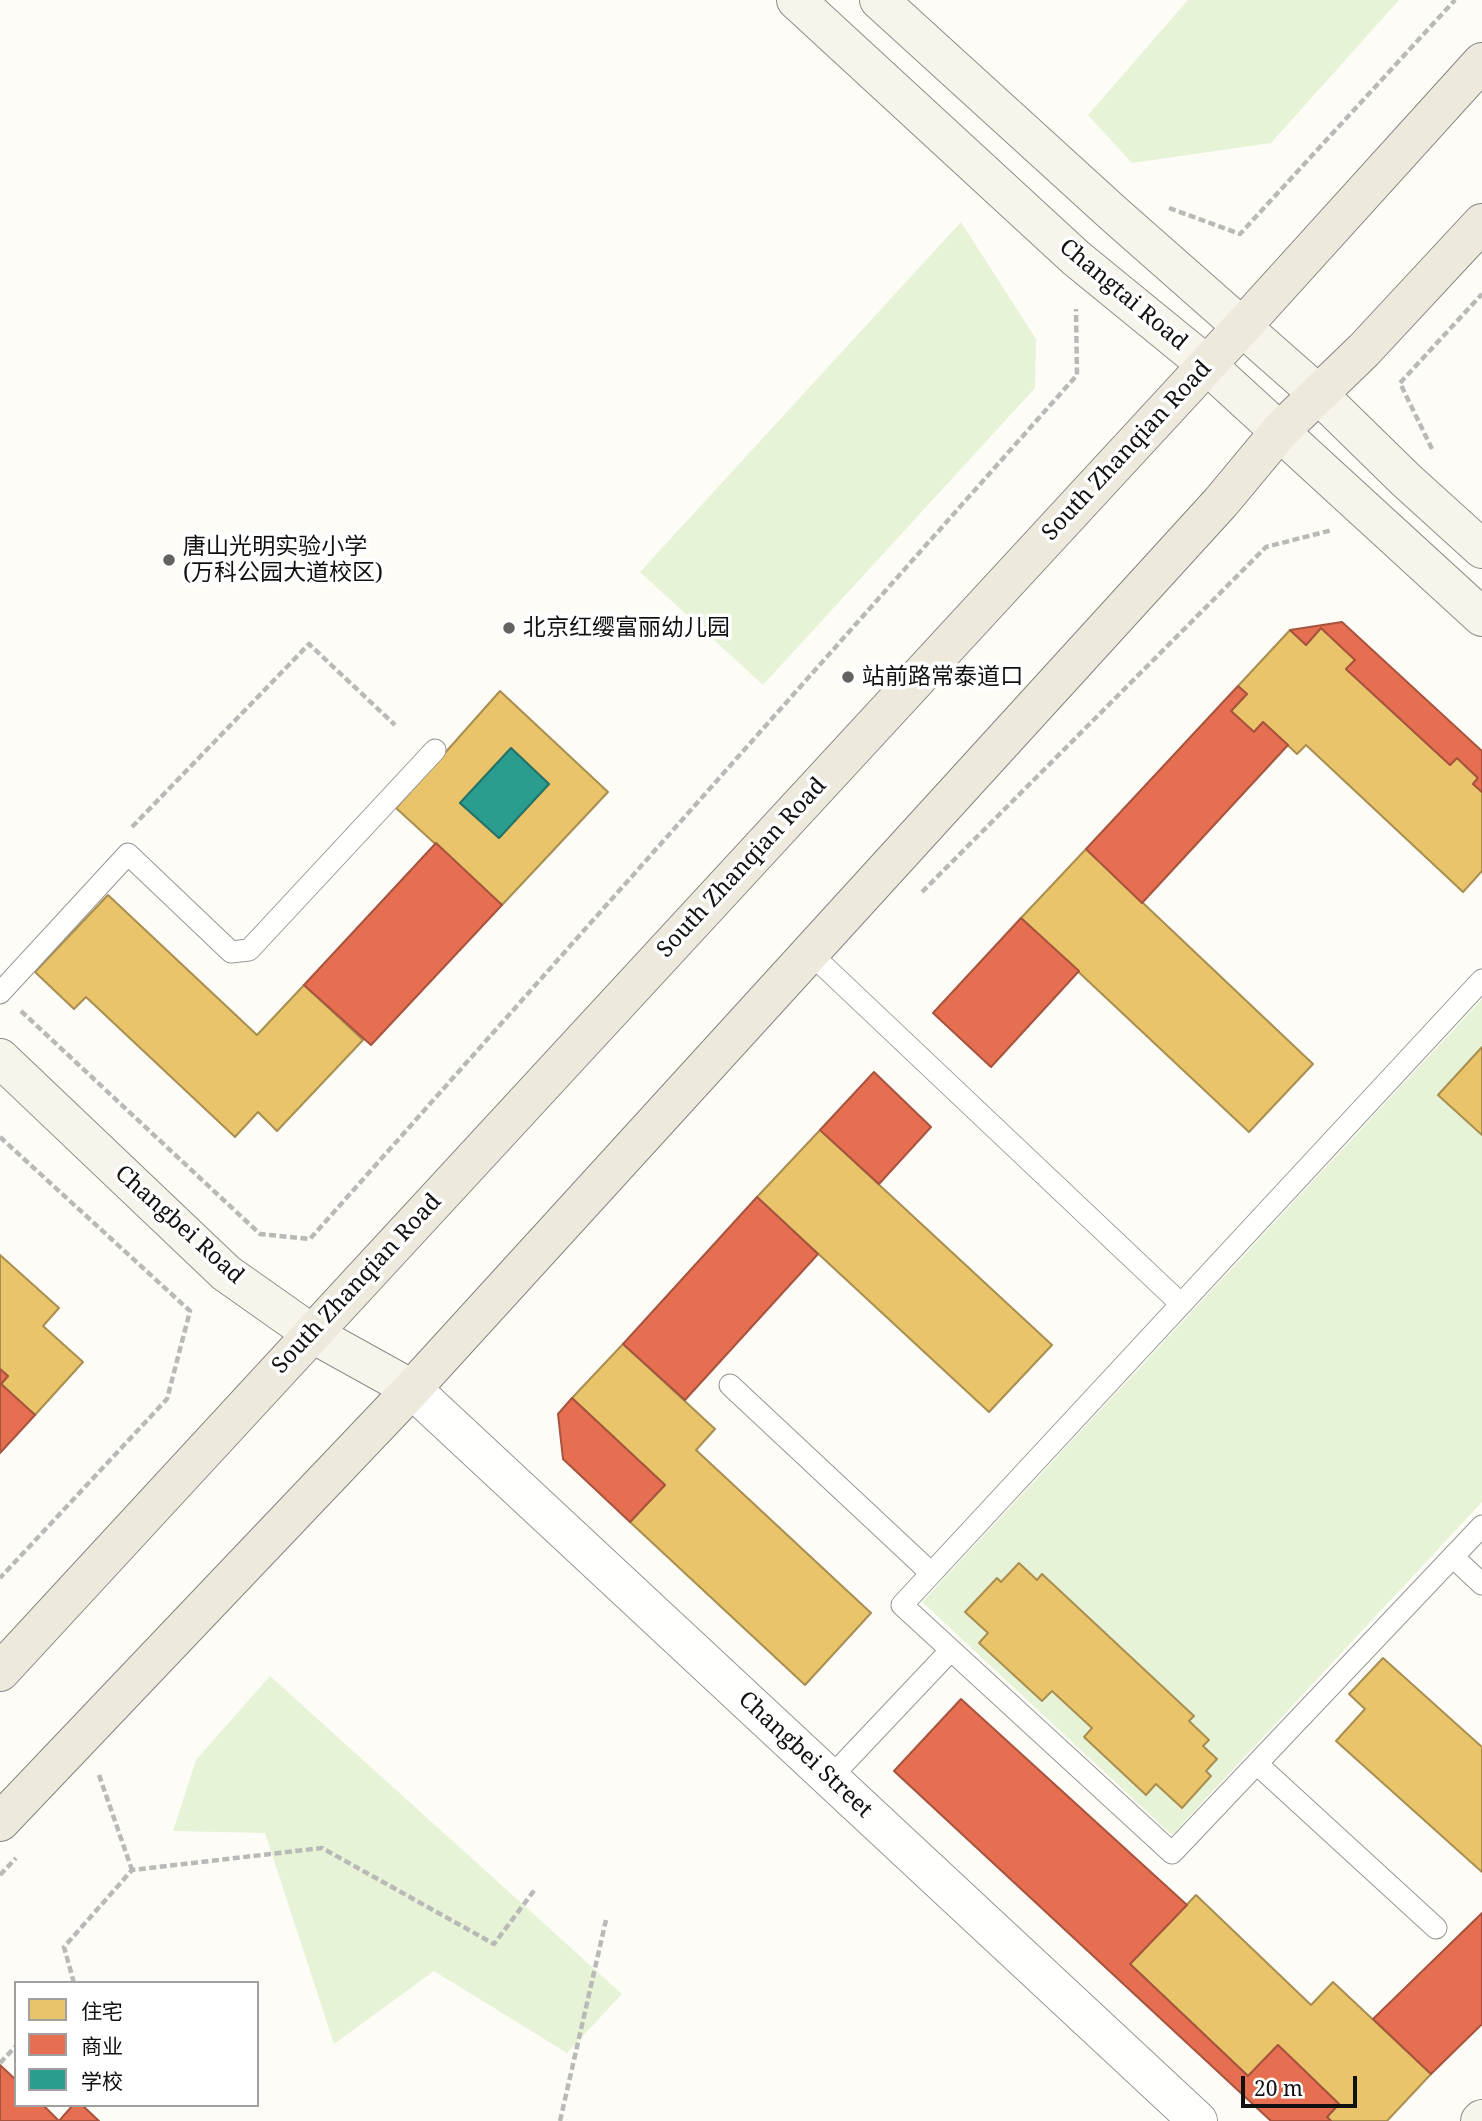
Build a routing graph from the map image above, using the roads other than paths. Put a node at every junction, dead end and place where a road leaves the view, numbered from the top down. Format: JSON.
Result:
{"nodes":[{"id":1,"x":796,"y":0,"type":"edge"},
{"id":2,"x":879,"y":0,"type":"edge"},
{"id":3,"x":1482,"y":62,"type":"edge"},
{"id":4,"x":1482,"y":223,"type":"edge"},
{"id":5,"x":1241,"y":328,"type":"junction"},
{"id":6,"x":1207,"y":365,"type":"junction"},
{"id":7,"x":1317,"y":393,"type":"junction"},
{"id":8,"x":1280,"y":431,"type":"junction"},
{"id":9,"x":1482,"y":549,"type":"edge"},
{"id":10,"x":1482,"y":617,"type":"edge"},
{"id":11,"x":435,"y":750,"type":"dead end"},
{"id":12,"x":810,"y":953,"type":"junction"},
{"id":13,"x":1482,"y":980,"type":"edge"},
{"id":14,"x":1,"y":993,"type":"edge"},
{"id":15,"x":0,"y":1058,"type":"edge"},
{"id":16,"x":1181,"y":1304,"type":"junction"},
{"id":17,"x":311,"y":1333,"type":"junction"},
{"id":18,"x":730,"y":1385,"type":"dead end"},
{"id":19,"x":412,"y":1389,"type":"junction"},
{"id":20,"x":1482,"y":1526,"type":"edge"},
{"id":21,"x":1453,"y":1557,"type":"junction"},
{"id":22,"x":931,"y":1573,"type":"junction"},
{"id":23,"x":1482,"y":1584,"type":"edge"},
{"id":24,"x":951,"y":1650,"type":"junction"},
{"id":25,"x":0,"y":1672,"type":"edge"},
{"id":26,"x":1256,"y":1764,"type":"junction"},
{"id":27,"x":830,"y":1778,"type":"junction"},
{"id":28,"x":0,"y":1822,"type":"edge"},
{"id":29,"x":1436,"y":1928,"type":"dead end"},
{"id":30,"x":1198,"y":2121,"type":"edge"}],
"edges":[{"from":1,"to":6,"type":"street","name":"Changtai Road"},
{"from":2,"to":5,"type":"street"},
{"from":3,"to":5,"type":"main road","name":"South Zhanqian Road"},
{"from":4,"to":7,"type":"main road"},
{"from":5,"to":6,"type":"main road","name":"South Zhanqian Road"},
{"from":5,"to":7,"type":"street"},
{"from":6,"to":8,"type":"street","name":"Changtai Road"},
{"from":6,"to":17,"type":"main road","name":"South Zhanqian Road"},
{"from":7,"to":8,"type":"main road"},
{"from":7,"to":9,"type":"street"},
{"from":8,"to":10,"type":"street","name":"Changtai Road"},
{"from":8,"to":12,"type":"main road"},
{"from":11,"to":14,"type":"lane"},
{"from":12,"to":16,"type":"lane"},
{"from":12,"to":19,"type":"main road"},
{"from":13,"to":16,"type":"lane"},
{"from":15,"to":17,"type":"street","name":"Changbei Road"},
{"from":16,"to":22,"type":"lane"},
{"from":17,"to":19,"type":"street","name":"Changbei Road"},
{"from":17,"to":25,"type":"main road","name":"South Zhanqian Road"},
{"from":18,"to":22,"type":"lane"},
{"from":19,"to":27,"type":"street","name":"Changbei Street"},
{"from":19,"to":28,"type":"main road"},
{"from":20,"to":21,"type":"lane"},
{"from":21,"to":23,"type":"lane"},
{"from":21,"to":26,"type":"lane"},
{"from":22,"to":24,"type":"lane"},
{"from":24,"to":26,"type":"lane"},
{"from":24,"to":27,"type":"lane"},
{"from":26,"to":29,"type":"lane"},
{"from":27,"to":30,"type":"street","name":"Changbei Street"}]}
